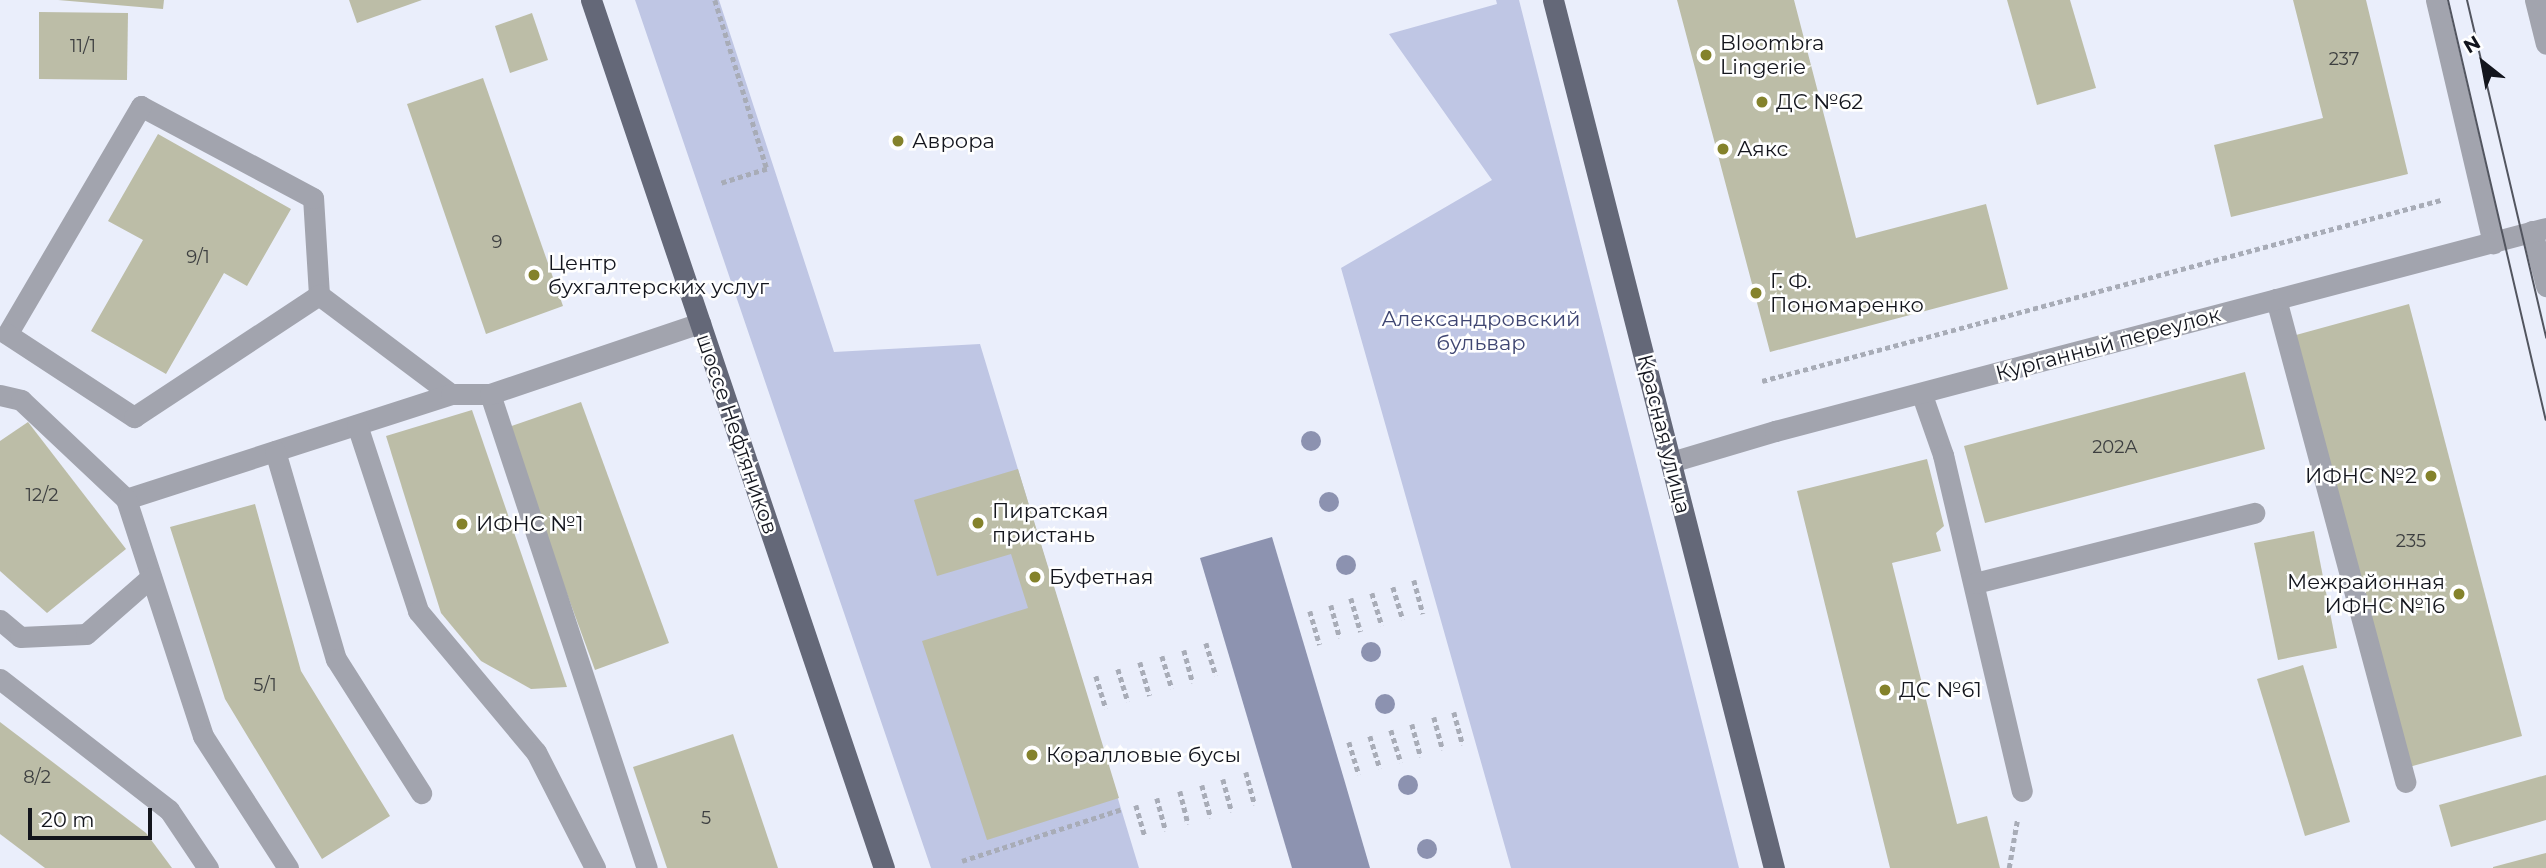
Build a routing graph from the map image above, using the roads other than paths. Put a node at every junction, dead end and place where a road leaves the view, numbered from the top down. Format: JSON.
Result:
{"nodes":[{"id":1,"x":590,"y":0,"type":"edge"},
{"id":2,"x":1553,"y":0,"type":"edge"},
{"id":3,"x":2436,"y":0,"type":"edge"},
{"id":4,"x":2535,"y":0,"type":"edge"},
{"id":5,"x":2546,"y":44,"type":"edge"},
{"id":6,"x":2539,"y":230,"type":"edge"},
{"id":7,"x":2493,"y":243,"type":"junction"},
{"id":8,"x":2546,"y":286,"type":"edge"},
{"id":9,"x":319,"y":295,"type":"junction"},
{"id":10,"x":2276,"y":299,"type":"junction"},
{"id":11,"x":700,"y":323,"type":"junction"},
{"id":12,"x":451,"y":394,"type":"junction"},
{"id":13,"x":490,"y":394,"type":"junction"},
{"id":14,"x":0,"y":395,"type":"edge"},
{"id":15,"x":1922,"y":395,"type":"junction"},
{"id":16,"x":357,"y":425,"type":"junction"},
{"id":17,"x":275,"y":451,"type":"junction"},
{"id":18,"x":1671,"y":462,"type":"junction"},
{"id":19,"x":125,"y":499,"type":"junction"},
{"id":20,"x":2254,"y":513,"type":"dead end"},
{"id":21,"x":151,"y":577,"type":"junction"},
{"id":22,"x":1975,"y":583,"type":"junction"},
{"id":23,"x":0,"y":620,"type":"edge"},
{"id":24,"x":0,"y":678,"type":"edge"},
{"id":25,"x":2405,"y":782,"type":"dead end"},
{"id":26,"x":2022,"y":791,"type":"road end"},
{"id":27,"x":421,"y":793,"type":"dead end"},
{"id":28,"x":208,"y":868,"type":"edge"},
{"id":29,"x":288,"y":868,"type":"edge"},
{"id":30,"x":595,"y":868,"type":"edge"},
{"id":31,"x":647,"y":868,"type":"edge"},
{"id":32,"x":884,"y":868,"type":"edge"},
{"id":33,"x":1774,"y":868,"type":"edge"}],
"edges":[{"from":1,"to":11,"type":"main road","name":"шоссе Нефтяников"},
{"from":2,"to":18,"type":"main road","name":"Красная улица"},
{"from":3,"to":7,"type":"street"},
{"from":4,"to":5,"type":"street"},
{"from":6,"to":7,"type":"street","name":"Курганный переулок"},
{"from":6,"to":8,"type":"street"},
{"from":7,"to":10,"type":"street","name":"Курганный переулок"},
{"from":9,"to":9,"type":"street"},
{"from":9,"to":12,"type":"street"},
{"from":10,"to":15,"type":"street","name":"Курганный переулок"},
{"from":10,"to":25,"type":"street"},
{"from":11,"to":13,"type":"street"},
{"from":11,"to":32,"type":"main road","name":"шоссе Нефтяников"},
{"from":12,"to":13,"type":"street"},
{"from":12,"to":16,"type":"street"},
{"from":13,"to":31,"type":"street"},
{"from":14,"to":19,"type":"street"},
{"from":15,"to":18,"type":"street","name":"Курганный переулок"},
{"from":15,"to":22,"type":"street"},
{"from":16,"to":17,"type":"street"},
{"from":16,"to":30,"type":"street"},
{"from":17,"to":19,"type":"street"},
{"from":17,"to":27,"type":"street"},
{"from":18,"to":33,"type":"main road","name":"Красная улица"},
{"from":19,"to":21,"type":"street"},
{"from":20,"to":22,"type":"street"},
{"from":21,"to":23,"type":"street"},
{"from":21,"to":29,"type":"street"},
{"from":22,"to":26,"type":"street"},
{"from":24,"to":28,"type":"street"}]}
